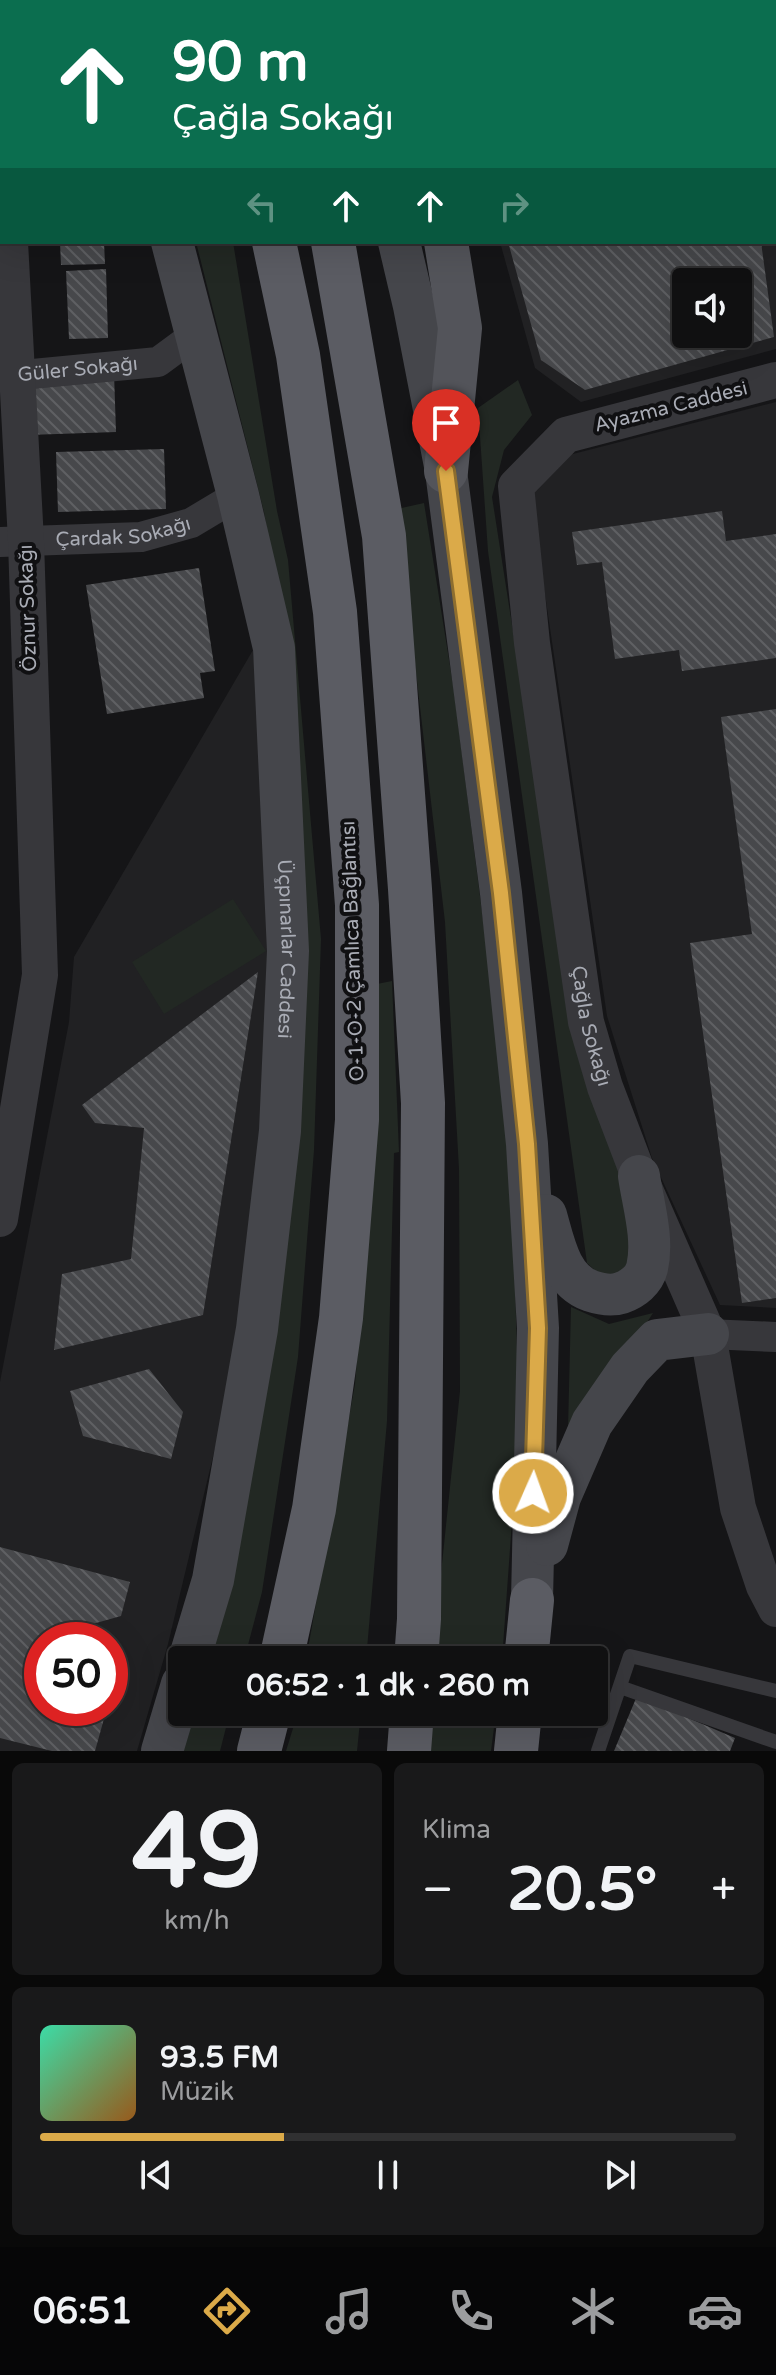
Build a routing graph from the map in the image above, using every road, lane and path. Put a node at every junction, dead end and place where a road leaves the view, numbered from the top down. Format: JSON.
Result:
{"nodes":[{"id":1,"x":10,"y":244,"type":"edge"},
{"id":2,"x":173,"y":244,"type":"edge"},
{"id":3,"x":274,"y":244,"type":"edge"},
{"id":4,"x":333,"y":244,"type":"edge"},
{"id":5,"x":399,"y":244,"type":"edge"},
{"id":6,"x":446,"y":244,"type":"edge"},
{"id":7,"x":196,"y":334,"type":"junction"},
{"id":8,"x":8,"y":377,"type":"edge"},
{"id":9,"x":776,"y":380,"type":"edge"},
{"id":10,"x":566,"y":435,"type":"joint"},
{"id":11,"x":446,"y":471,"type":"junction"},
{"id":12,"x":238,"y":495,"type":"junction"},
{"id":13,"x":13,"y":542,"type":"edge"},
{"id":14,"x":527,"y":1144,"type":"junction"},
{"id":15,"x":639,"y":1176,"type":"junction"},
{"id":16,"x":0,"y":1219,"type":"edge"},
{"id":17,"x":708,"y":1334,"type":"junction"},
{"id":18,"x":776,"y":1337,"type":"edge"},
{"id":19,"x":532,"y":1600,"type":"junction"},
{"id":20,"x":776,"y":1609,"type":"edge"},
{"id":21,"x":193,"y":1646,"type":"edge"},
{"id":22,"x":284,"y":1646,"type":"edge"},
{"id":23,"x":417,"y":1646,"type":"edge"},
{"id":24,"x":527,"y":1646,"type":"edge"},
{"id":25,"x":620,"y":1687,"type":"junction"},
{"id":26,"x":776,"y":1691,"type":"edge"},
{"id":27,"x":169,"y":1726,"type":"edge"},
{"id":28,"x":265,"y":1726,"type":"edge"},
{"id":29,"x":411,"y":1726,"type":"edge"},
{"id":30,"x":519,"y":1726,"type":"edge"},
{"id":31,"x":776,"y":1742,"type":"edge"},
{"id":32,"x":162,"y":1751,"type":"edge"},
{"id":33,"x":259,"y":1751,"type":"edge"},
{"id":34,"x":409,"y":1751,"type":"edge"},
{"id":35,"x":516,"y":1751,"type":"edge"},
{"id":36,"x":598,"y":1751,"type":"edge"}],
"edges":[{"from":1,"to":8,"type":"street","name":"Öznur Sokağı"},
{"from":2,"to":7,"type":"main road","name":"Üçpınarlar Caddesi"},
{"from":3,"to":22,"type":"highway","name":"O-1-O-2 Çamlıca Bağlantısı"},
{"from":4,"to":23,"type":"highway"},
{"from":5,"to":11,"type":"main road"},
{"from":6,"to":11,"type":"main road"},
{"from":7,"to":8,"type":"street","name":"Güler Sokağı"},
{"from":7,"to":12,"type":"main road","name":"Üçpınarlar Caddesi"},
{"from":8,"to":13,"type":"street","name":"Öznur Sokağı"},
{"from":9,"to":10,"type":"street","name":"Ayazma Caddesi"},
{"from":10,"to":15,"type":"street","name":"Çağla Sokağı"},
{"from":11,"to":14,"type":"main road"},
{"from":12,"to":13,"type":"street","name":"Çardak Sokağı"},
{"from":12,"to":21,"type":"main road","name":"Üçpınarlar Caddesi"},
{"from":13,"to":16,"type":"street","name":"Öznur Sokağı"},
{"from":14,"to":15,"type":"main road"},
{"from":14,"to":19,"type":"main road"},
{"from":15,"to":17,"type":"street","name":"Çağla Sokağı"},
{"from":17,"to":18,"type":"street"},
{"from":17,"to":19,"type":"main road"},
{"from":17,"to":20,"type":"street","name":"Çağla Sokağı"},
{"from":19,"to":24,"type":"highway"},
{"from":25,"to":26,"type":"lane"},
{"from":25,"to":31,"type":"lane"},
{"from":25,"to":36,"type":"lane"},
{"from":27,"to":32,"type":"main road"},
{"from":28,"to":33,"type":"highway"},
{"from":29,"to":34,"type":"highway"},
{"from":30,"to":35,"type":"highway"}]}
